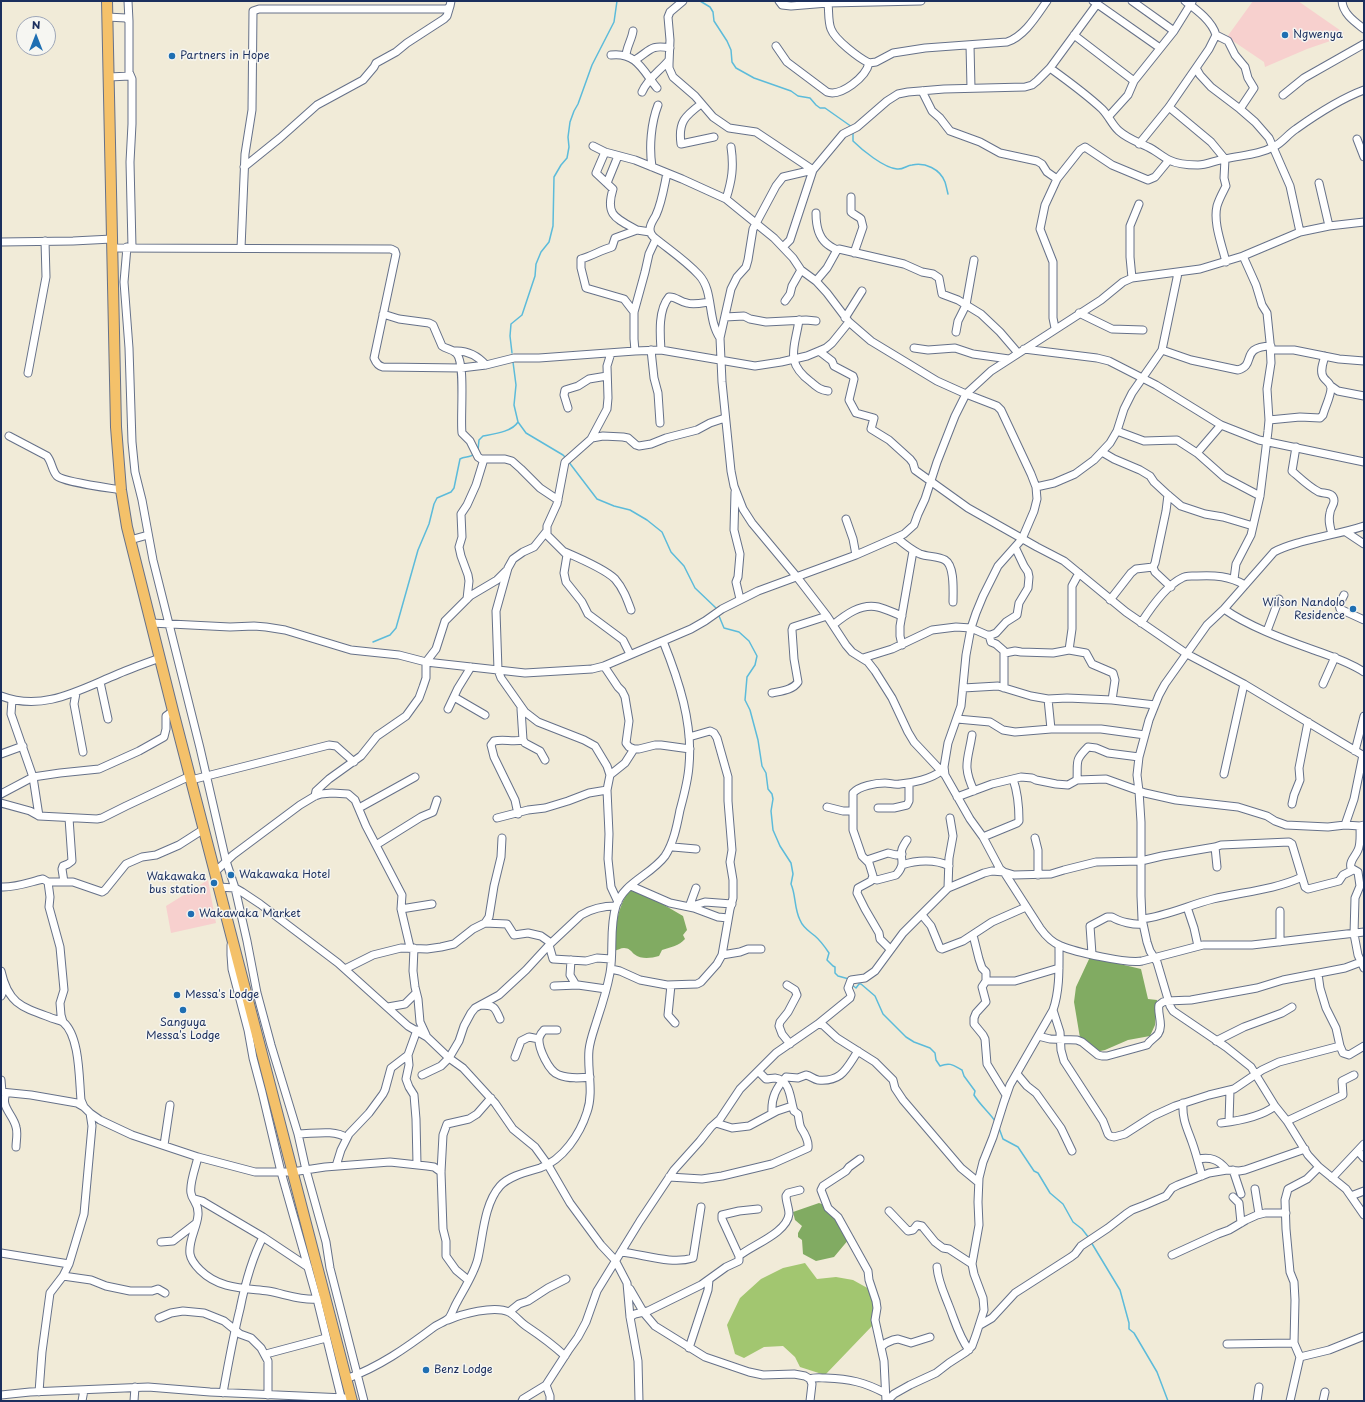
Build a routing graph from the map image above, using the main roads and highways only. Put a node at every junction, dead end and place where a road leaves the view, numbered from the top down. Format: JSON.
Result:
{"nodes":[{"id":1,"x":107,"y":1,"type":"edge"},
{"id":2,"x":347,"y":1400,"type":"edge"}],
"edges":[{"from":1,"to":2,"type":"highway"}]}
